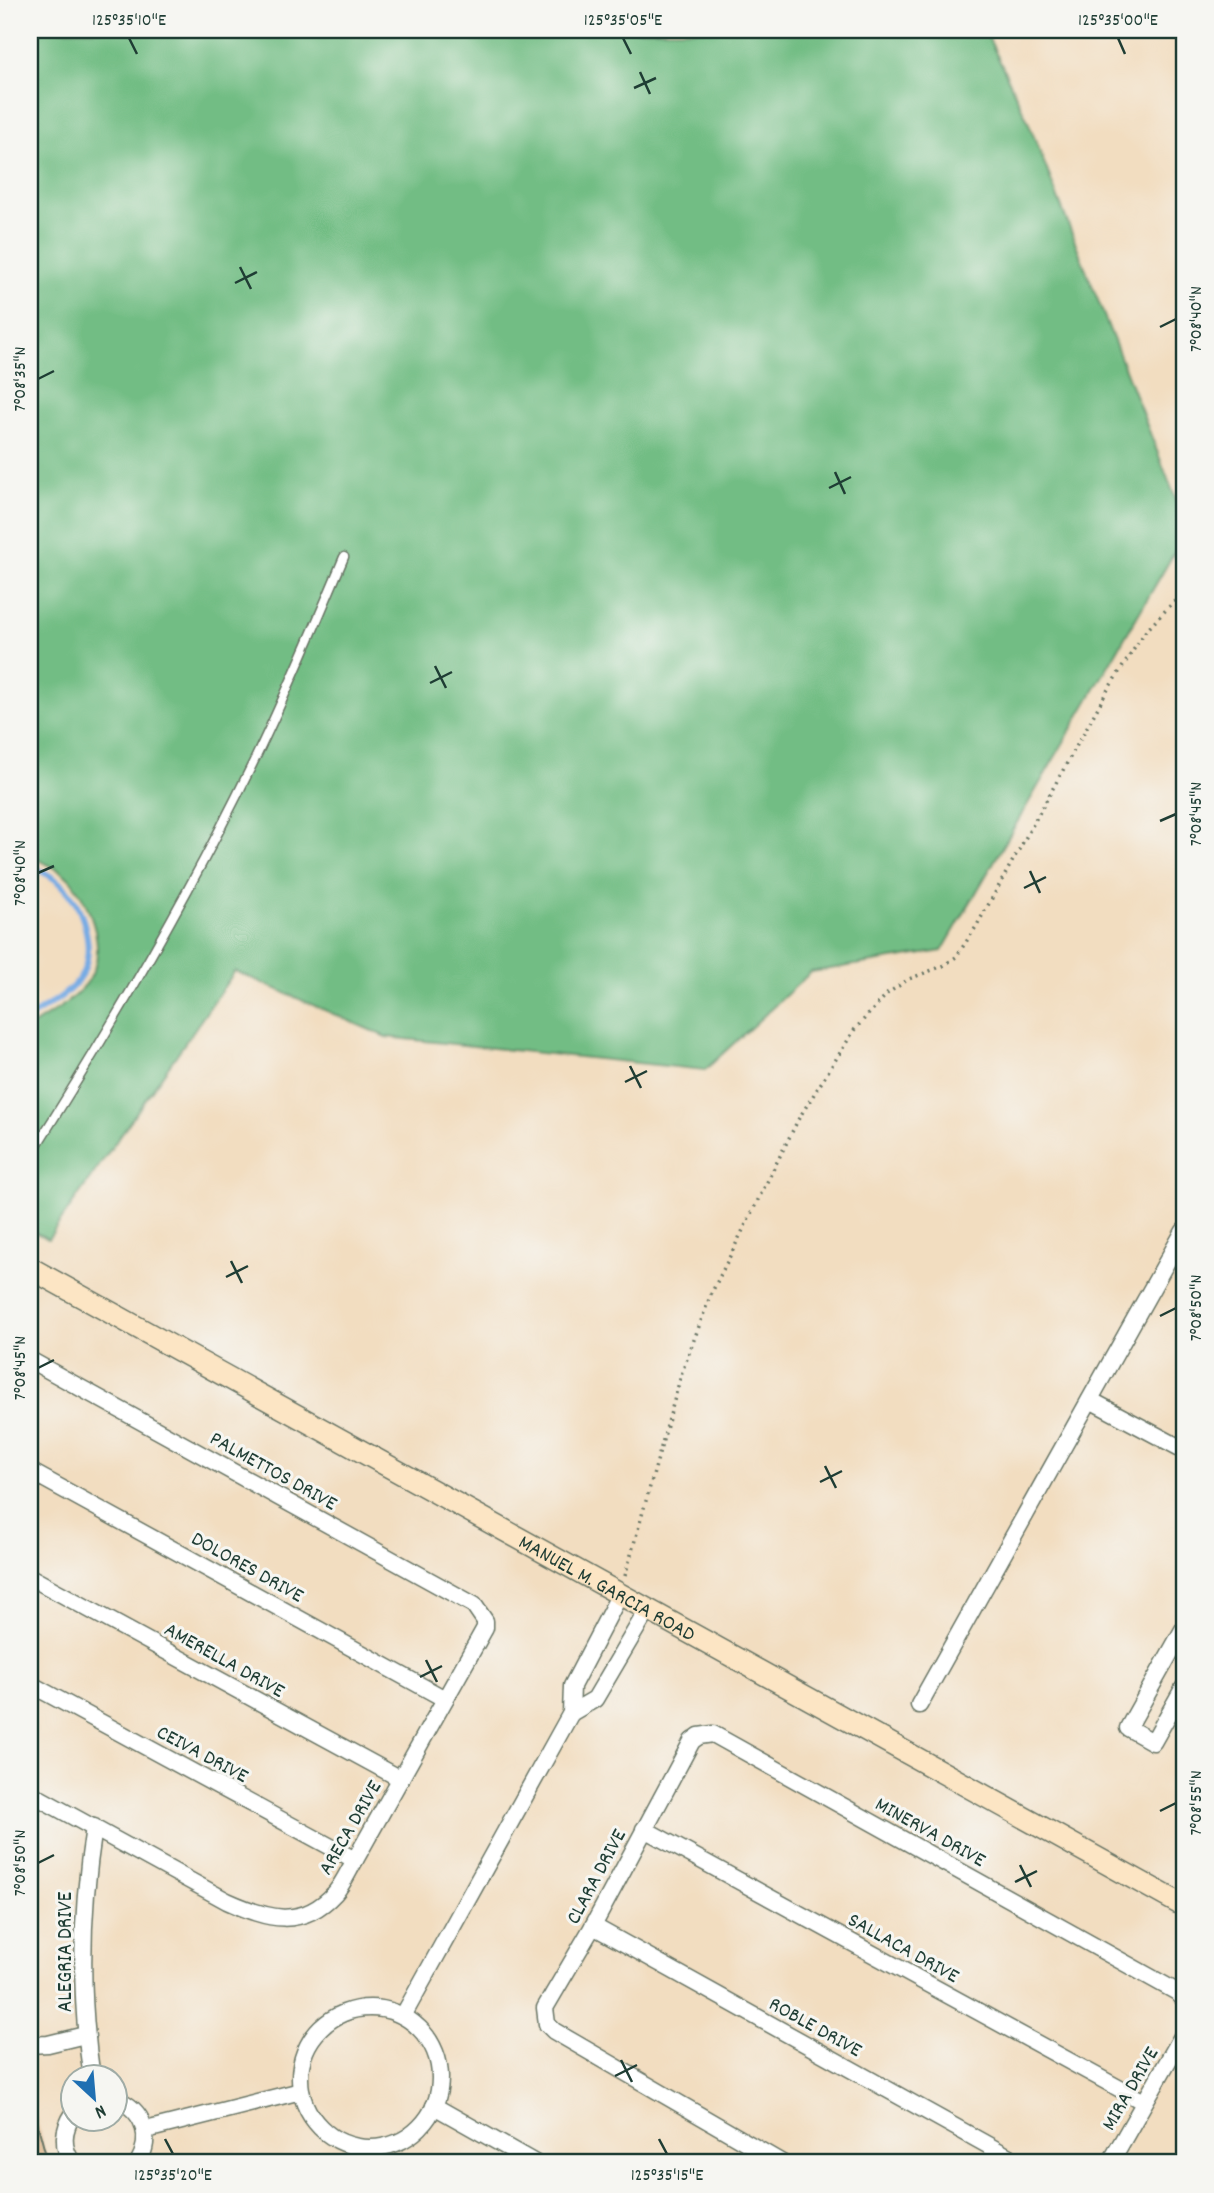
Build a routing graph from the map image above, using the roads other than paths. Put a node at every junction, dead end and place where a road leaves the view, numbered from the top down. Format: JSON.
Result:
{"nodes":[{"id":1,"x":344,"y":557,"type":"dead end"},
{"id":2,"x":30,"y":1156,"type":"edge"},
{"id":3,"x":1184,"y":1231,"type":"edge"},
{"id":4,"x":30,"y":1268,"type":"edge"},
{"id":5,"x":30,"y":1360,"type":"edge"},
{"id":6,"x":1090,"y":1399,"type":"junction"},
{"id":7,"x":1184,"y":1450,"type":"edge"},
{"id":8,"x":30,"y":1471,"type":"edge"},
{"id":9,"x":30,"y":1577,"type":"edge"},
{"id":10,"x":620,"y":1594,"type":"junction"},
{"id":11,"x":648,"y":1609,"type":"junction"},
{"id":12,"x":485,"y":1628,"type":"joint"},
{"id":13,"x":1184,"y":1628,"type":"edge"},
{"id":14,"x":30,"y":1684,"type":"edge"},
{"id":15,"x":1184,"y":1686,"type":"edge"},
{"id":16,"x":445,"y":1699,"type":"junction"},
{"id":17,"x":919,"y":1705,"type":"dead end"},
{"id":18,"x":572,"y":1713,"type":"junction"},
{"id":19,"x":692,"y":1741,"type":"joint"},
{"id":20,"x":401,"y":1779,"type":"junction"},
{"id":21,"x":30,"y":1793,"type":"edge"},
{"id":22,"x":94,"y":1827,"type":"junction"},
{"id":23,"x":644,"y":1829,"type":"junction"},
{"id":24,"x":355,"y":1860,"type":"junction"},
{"id":25,"x":1184,"y":1906,"type":"edge"},
{"id":26,"x":593,"y":1926,"type":"junction"},
{"id":27,"x":1184,"y":1998,"type":"edge"},
{"id":28,"x":403,"y":2015,"type":"junction"},
{"id":29,"x":1184,"y":2033,"type":"edge"},
{"id":30,"x":85,"y":2035,"type":"junction"},
{"id":31,"x":30,"y":2045,"type":"edge"},
{"id":32,"x":90,"y":2064,"type":"edge"},
{"id":33,"x":301,"y":2091,"type":"junction"},
{"id":34,"x":1144,"y":2102,"type":"junction"},
{"id":35,"x":435,"y":2106,"type":"junction"},
{"id":36,"x":130,"y":2107,"type":"edge"},
{"id":37,"x":146,"y":2130,"type":"junction"},
{"id":38,"x":65,"y":2134,"type":"edge"},
{"id":39,"x":73,"y":2163,"type":"edge"},
{"id":40,"x":138,"y":2163,"type":"edge"},
{"id":41,"x":536,"y":2163,"type":"edge"},
{"id":42,"x":782,"y":2163,"type":"edge"},
{"id":43,"x":1020,"y":2163,"type":"edge"},
{"id":44,"x":1110,"y":2163,"type":"edge"}],
"edges":[{"from":1,"to":2,"type":"lane"},
{"from":3,"to":6,"type":"street"},
{"from":4,"to":10,"type":"main road","name":"MANUEL M. GARCIA ROAD"},
{"from":5,"to":12,"type":"street","name":"PALMETTOS DRIVE"},
{"from":6,"to":7,"type":"street"},
{"from":6,"to":17,"type":"street"},
{"from":8,"to":16,"type":"street","name":"DOLORES DRIVE"},
{"from":9,"to":20,"type":"street","name":"AMERELLA DRIVE"},
{"from":10,"to":11,"type":"main road","name":"MANUEL M. GARCIA ROAD"},
{"from":10,"to":18,"type":"street"},
{"from":11,"to":18,"type":"street"},
{"from":11,"to":25,"type":"main road","name":"MANUEL M. GARCIA ROAD"},
{"from":12,"to":16,"type":"street","name":"ARECA DRIVE"},
{"from":13,"to":15,"type":"street"},
{"from":14,"to":24,"type":"street","name":"CEIVA DRIVE"},
{"from":16,"to":20,"type":"street","name":"ARECA DRIVE"},
{"from":18,"to":28,"type":"street"},
{"from":19,"to":23,"type":"street","name":"CLARA DRIVE"},
{"from":19,"to":27,"type":"street","name":"MINERVA DRIVE"},
{"from":20,"to":24,"type":"street","name":"ARECA DRIVE"},
{"from":21,"to":22,"type":"street","name":"ARECA DRIVE"},
{"from":22,"to":24,"type":"street","name":"ARECA DRIVE"},
{"from":22,"to":30,"type":"street","name":"ALEGRIA DRIVE"},
{"from":23,"to":26,"type":"street","name":"CLARA DRIVE"},
{"from":23,"to":34,"type":"street","name":"SALLACA DRIVE"},
{"from":26,"to":42,"type":"street","name":"CLARA DRIVE"},
{"from":26,"to":43,"type":"street","name":"ROBLE DRIVE"},
{"from":28,"to":33,"type":"street"},
{"from":28,"to":35,"type":"street"},
{"from":29,"to":34,"type":"street","name":"MIRA DRIVE"},
{"from":30,"to":31,"type":"street"},
{"from":30,"to":32,"type":"street","name":"ALEGRIA DRIVE"},
{"from":33,"to":35,"type":"street"},
{"from":33,"to":37,"type":"street"},
{"from":34,"to":44,"type":"street","name":"MIRA DRIVE"},
{"from":35,"to":41,"type":"street"},
{"from":36,"to":37,"type":"street"},
{"from":37,"to":40,"type":"street"},
{"from":38,"to":39,"type":"street"}]}
